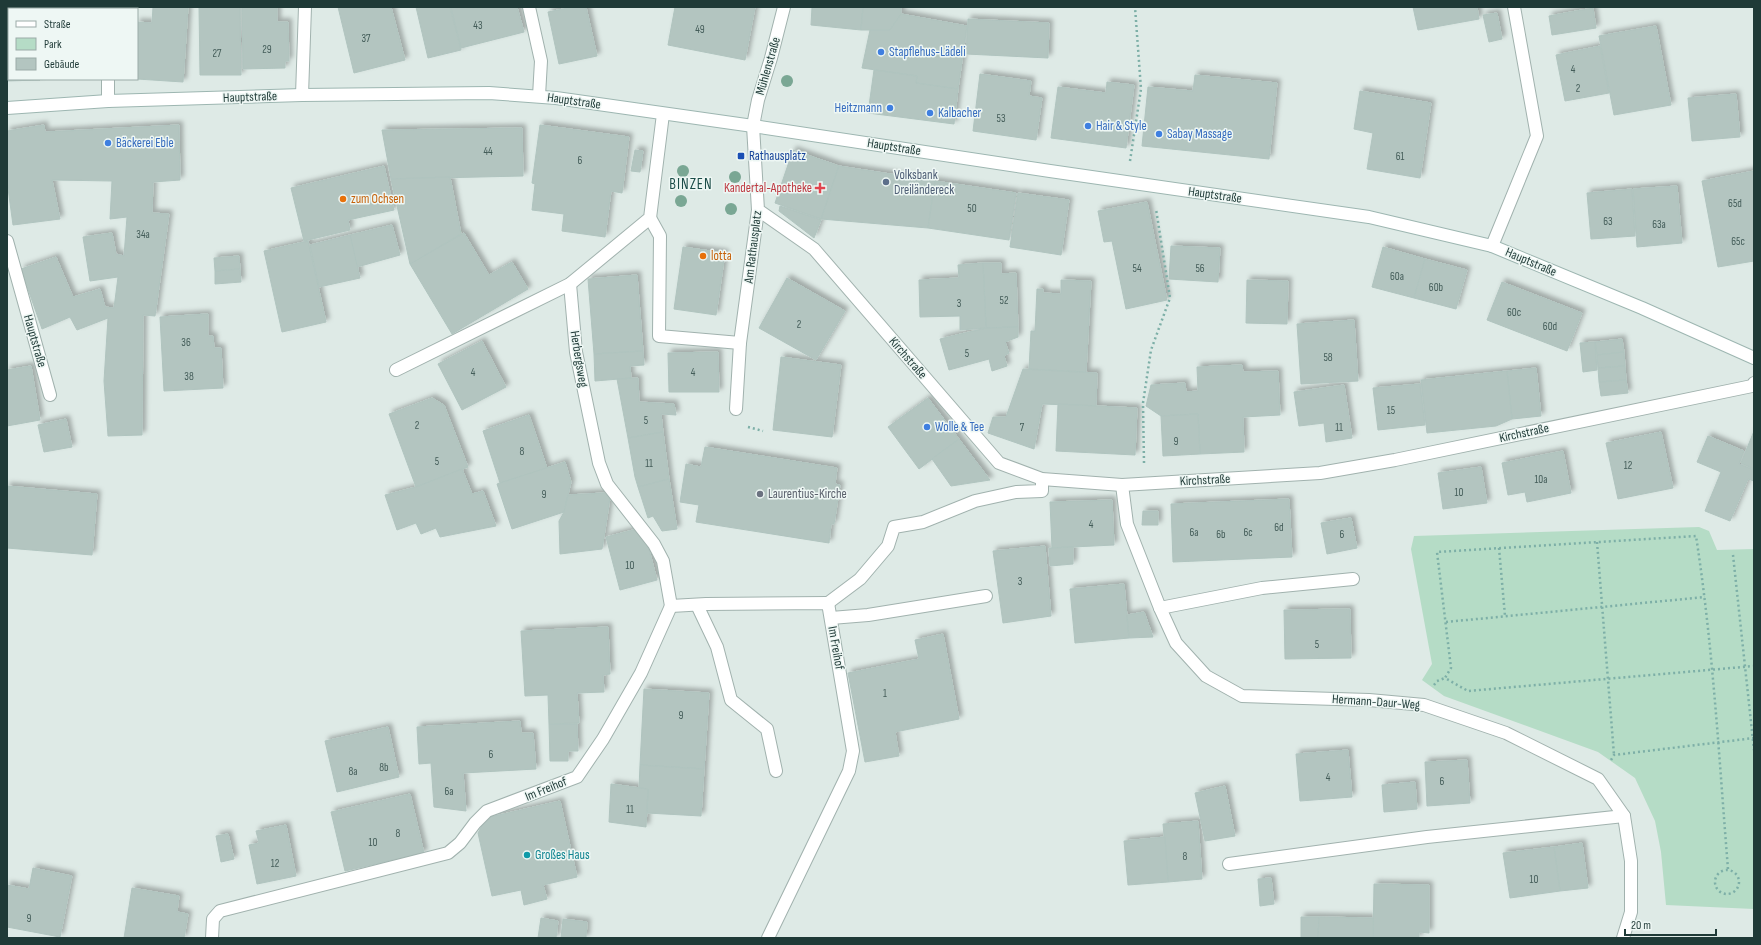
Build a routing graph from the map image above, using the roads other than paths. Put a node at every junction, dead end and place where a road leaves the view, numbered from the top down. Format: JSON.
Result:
{"nodes":[{"id":1,"x":305,"y":7,"type":"edge"},
{"id":2,"x":529,"y":7,"type":"edge"},
{"id":3,"x":784,"y":7,"type":"edge"},
{"id":4,"x":1514,"y":7,"type":"edge"},
{"id":5,"x":108,"y":80,"type":"edge"},
{"id":6,"x":302,"y":95,"type":"junction"},
{"id":7,"x":539,"y":96,"type":"junction"},
{"id":8,"x":108,"y":101,"type":"junction"},
{"id":9,"x":7,"y":108,"type":"edge"},
{"id":10,"x":663,"y":114,"type":"junction"},
{"id":11,"x":753,"y":126,"type":"junction"},
{"id":12,"x":758,"y":210,"type":"junction"},
{"id":13,"x":650,"y":218,"type":"junction"},
{"id":14,"x":7,"y":241,"type":"edge"},
{"id":15,"x":1492,"y":246,"type":"junction"},
{"id":16,"x":570,"y":284,"type":"junction"},
{"id":17,"x":740,"y":343,"type":"junction"},
{"id":18,"x":1754,"y":358,"type":"edge"},
{"id":19,"x":396,"y":370,"type":"dead end"},
{"id":20,"x":1754,"y":383,"type":"edge"},
{"id":21,"x":50,"y":395,"type":"dead end"},
{"id":22,"x":736,"y":409,"type":"dead end"},
{"id":23,"x":1042,"y":479,"type":"junction"},
{"id":24,"x":1122,"y":485,"type":"junction"},
{"id":25,"x":1353,"y":579,"type":"dead end"},
{"id":26,"x":986,"y":596,"type":"dead end"},
{"id":27,"x":828,"y":603,"type":"junction"},
{"id":28,"x":696,"y":605,"type":"junction"},
{"id":29,"x":670,"y":606,"type":"junction"},
{"id":30,"x":1160,"y":608,"type":"junction"},
{"id":31,"x":831,"y":618,"type":"junction"},
{"id":32,"x":776,"y":771,"type":"dead end"},
{"id":33,"x":1624,"y":816,"type":"junction"},
{"id":34,"x":1230,"y":864,"type":"dead end"},
{"id":35,"x":212,"y":938,"type":"edge"},
{"id":36,"x":768,"y":938,"type":"edge"},
{"id":37,"x":1623,"y":938,"type":"edge"}],
"edges":[{"from":1,"to":6,"type":"street"},
{"from":2,"to":7,"type":"street"},
{"from":3,"to":11,"type":"street","name":"Mühlenstraße"},
{"from":4,"to":15,"type":"street"},
{"from":5,"to":8,"type":"street"},
{"from":6,"to":7,"type":"street","name":"Hauptstraße"},
{"from":6,"to":8,"type":"street","name":"Hauptstraße"},
{"from":7,"to":10,"type":"street","name":"Hauptstraße"},
{"from":8,"to":9,"type":"street","name":"Hauptstraße"},
{"from":10,"to":11,"type":"street","name":"Hauptstraße"},
{"from":10,"to":13,"type":"street"},
{"from":11,"to":12,"type":"street","name":"Am Rathausplatz"},
{"from":11,"to":15,"type":"street","name":"Hauptstraße"},
{"from":12,"to":17,"type":"street","name":"Am Rathausplatz"},
{"from":12,"to":23,"type":"street","name":"Kirchstraße"},
{"from":13,"to":16,"type":"street"},
{"from":13,"to":17,"type":"street"},
{"from":14,"to":21,"type":"street","name":"Hauptstraße"},
{"from":15,"to":18,"type":"street","name":"Hauptstraße"},
{"from":16,"to":19,"type":"street"},
{"from":16,"to":29,"type":"street","name":"Herbergsweg"},
{"from":17,"to":22,"type":"street","name":"Am Rathausplatz"},
{"from":20,"to":24,"type":"street","name":"Kirchstraße"},
{"from":23,"to":24,"type":"street","name":"Kirchstraße"},
{"from":23,"to":27,"type":"street"},
{"from":24,"to":30,"type":"street","name":"Hermann-Daur-Weg"},
{"from":25,"to":30,"type":"street"},
{"from":26,"to":31,"type":"street"},
{"from":27,"to":28,"type":"street"},
{"from":27,"to":31,"type":"street","name":"Im Freihof"},
{"from":28,"to":29,"type":"street"},
{"from":28,"to":32,"type":"street"},
{"from":29,"to":35,"type":"street","name":"Im Freihof"},
{"from":30,"to":33,"type":"street","name":"Hermann-Daur-Weg"},
{"from":31,"to":36,"type":"street","name":"Im Freihof"},
{"from":33,"to":34,"type":"street"},
{"from":33,"to":37,"type":"street","name":"Hermann-Daur-Weg"}]}
